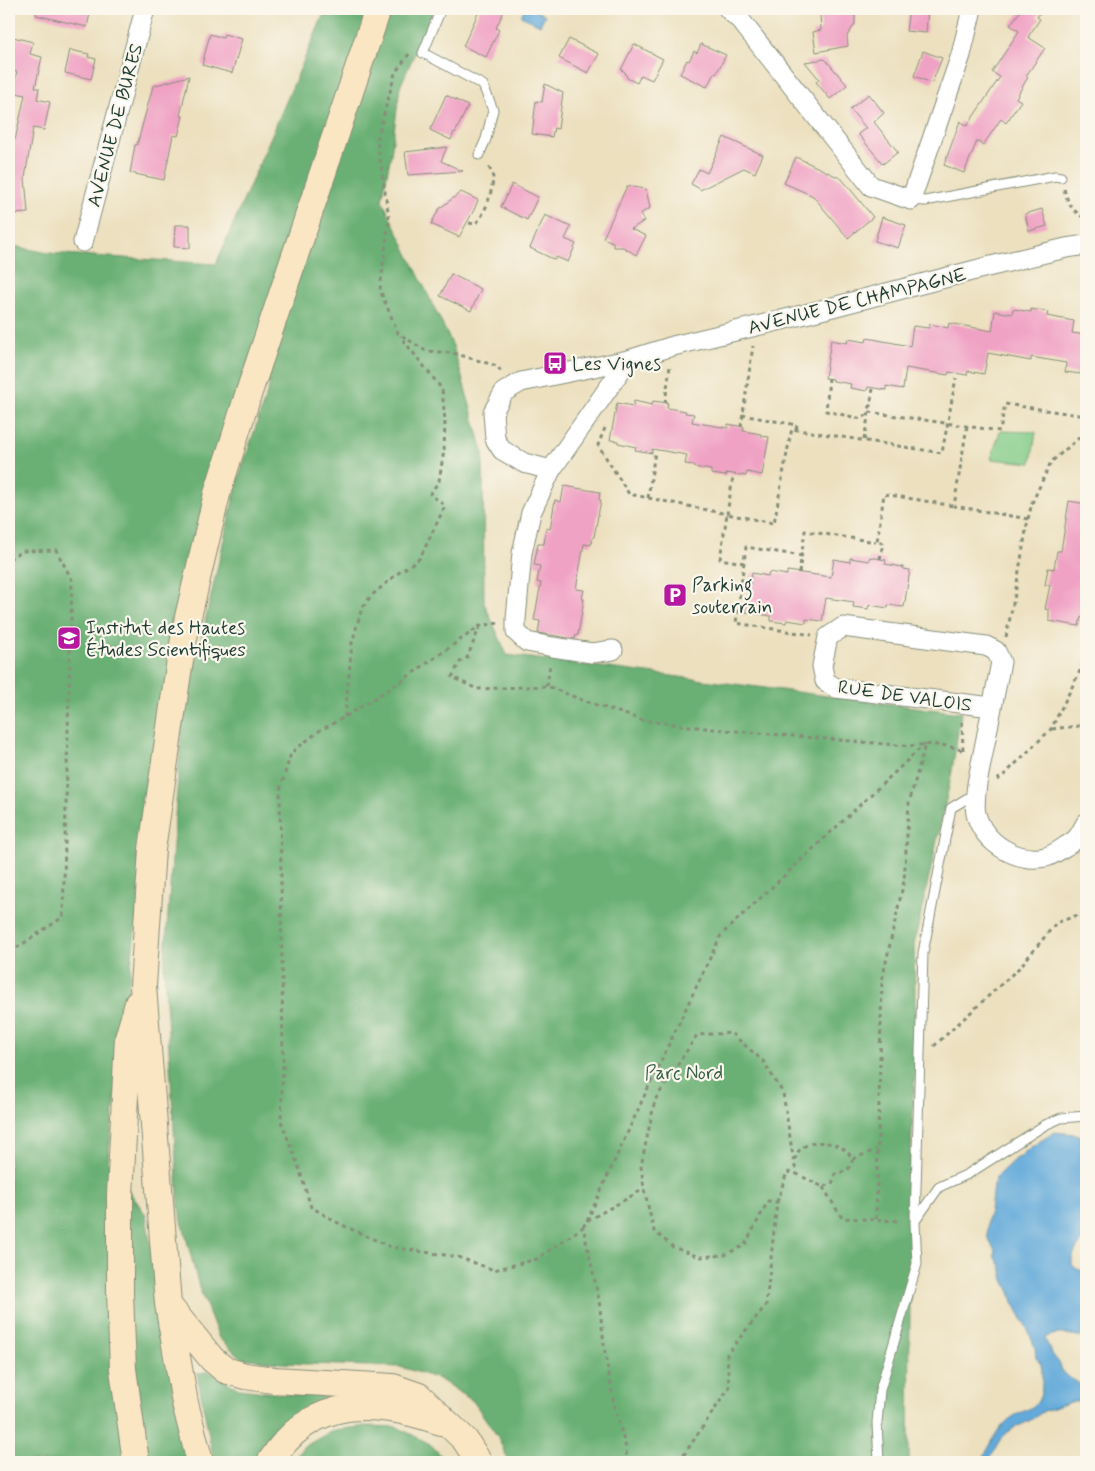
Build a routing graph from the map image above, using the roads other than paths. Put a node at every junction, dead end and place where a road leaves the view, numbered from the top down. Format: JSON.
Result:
{"nodes":[{"id":1,"x":145,"y":9,"type":"edge"},
{"id":2,"x":378,"y":9,"type":"edge"},
{"id":3,"x":441,"y":9,"type":"edge"},
{"id":4,"x":972,"y":9,"type":"edge"},
{"id":5,"x":983,"y":9,"type":"edge"},
{"id":6,"x":737,"y":13,"type":"edge"},
{"id":7,"x":968,"y":31,"type":"junction"},
{"id":8,"x":479,"y":155,"type":"road end"},
{"id":9,"x":1061,"y":177,"type":"dead end"},
{"id":10,"x":911,"y":200,"type":"junction"},
{"id":11,"x":83,"y":242,"type":"dead end"},
{"id":12,"x":1086,"y":245,"type":"edge"},
{"id":13,"x":628,"y":360,"type":"junction"},
{"id":14,"x":551,"y":470,"type":"junction"},
{"id":15,"x":613,"y":650,"type":"dead end"},
{"id":16,"x":992,"y":708,"type":"junction"},
{"id":17,"x":976,"y":793,"type":"junction"},
{"id":18,"x":1086,"y":823,"type":"edge"},
{"id":19,"x":143,"y":986,"type":"junction"},
{"id":20,"x":1086,"y":1116,"type":"edge"},
{"id":21,"x":915,"y":1222,"type":"junction"},
{"id":22,"x":168,"y":1304,"type":"junction"},
{"id":23,"x":448,"y":1424,"type":"junction"},
{"id":24,"x":136,"y":1462,"type":"edge"},
{"id":25,"x":200,"y":1462,"type":"edge"},
{"id":26,"x":270,"y":1462,"type":"edge"},
{"id":27,"x":479,"y":1462,"type":"edge"},
{"id":28,"x":879,"y":1462,"type":"edge"}],
"edges":[{"from":1,"to":11,"type":"street","name":"AVENUE DE BURES"},
{"from":2,"to":19,"type":"main road"},
{"from":3,"to":8,"type":"lane"},
{"from":4,"to":7,"type":"street"},
{"from":5,"to":7,"type":"street"},
{"from":6,"to":10,"type":"street"},
{"from":7,"to":10,"type":"street"},
{"from":9,"to":10,"type":"lane"},
{"from":12,"to":13,"type":"street","name":"AVENUE DE CHAMPAGNE"},
{"from":13,"to":14,"type":"street"},
{"from":13,"to":14,"type":"street","name":"AVENUE DE CHAMPAGNE"},
{"from":14,"to":15,"type":"street"},
{"from":16,"to":16,"type":"street","name":"RUE DE VALOIS"},
{"from":16,"to":17,"type":"street","name":"RUE DE VALOIS"},
{"from":17,"to":18,"type":"street","name":"RUE DE VALOIS"},
{"from":17,"to":21,"type":"lane"},
{"from":19,"to":22,"type":"main road"},
{"from":19,"to":24,"type":"main road"},
{"from":20,"to":21,"type":"lane"},
{"from":21,"to":28,"type":"lane"},
{"from":22,"to":23,"type":"main road"},
{"from":22,"to":25,"type":"main road"},
{"from":23,"to":26,"type":"main road"},
{"from":23,"to":27,"type":"main road"}]}
